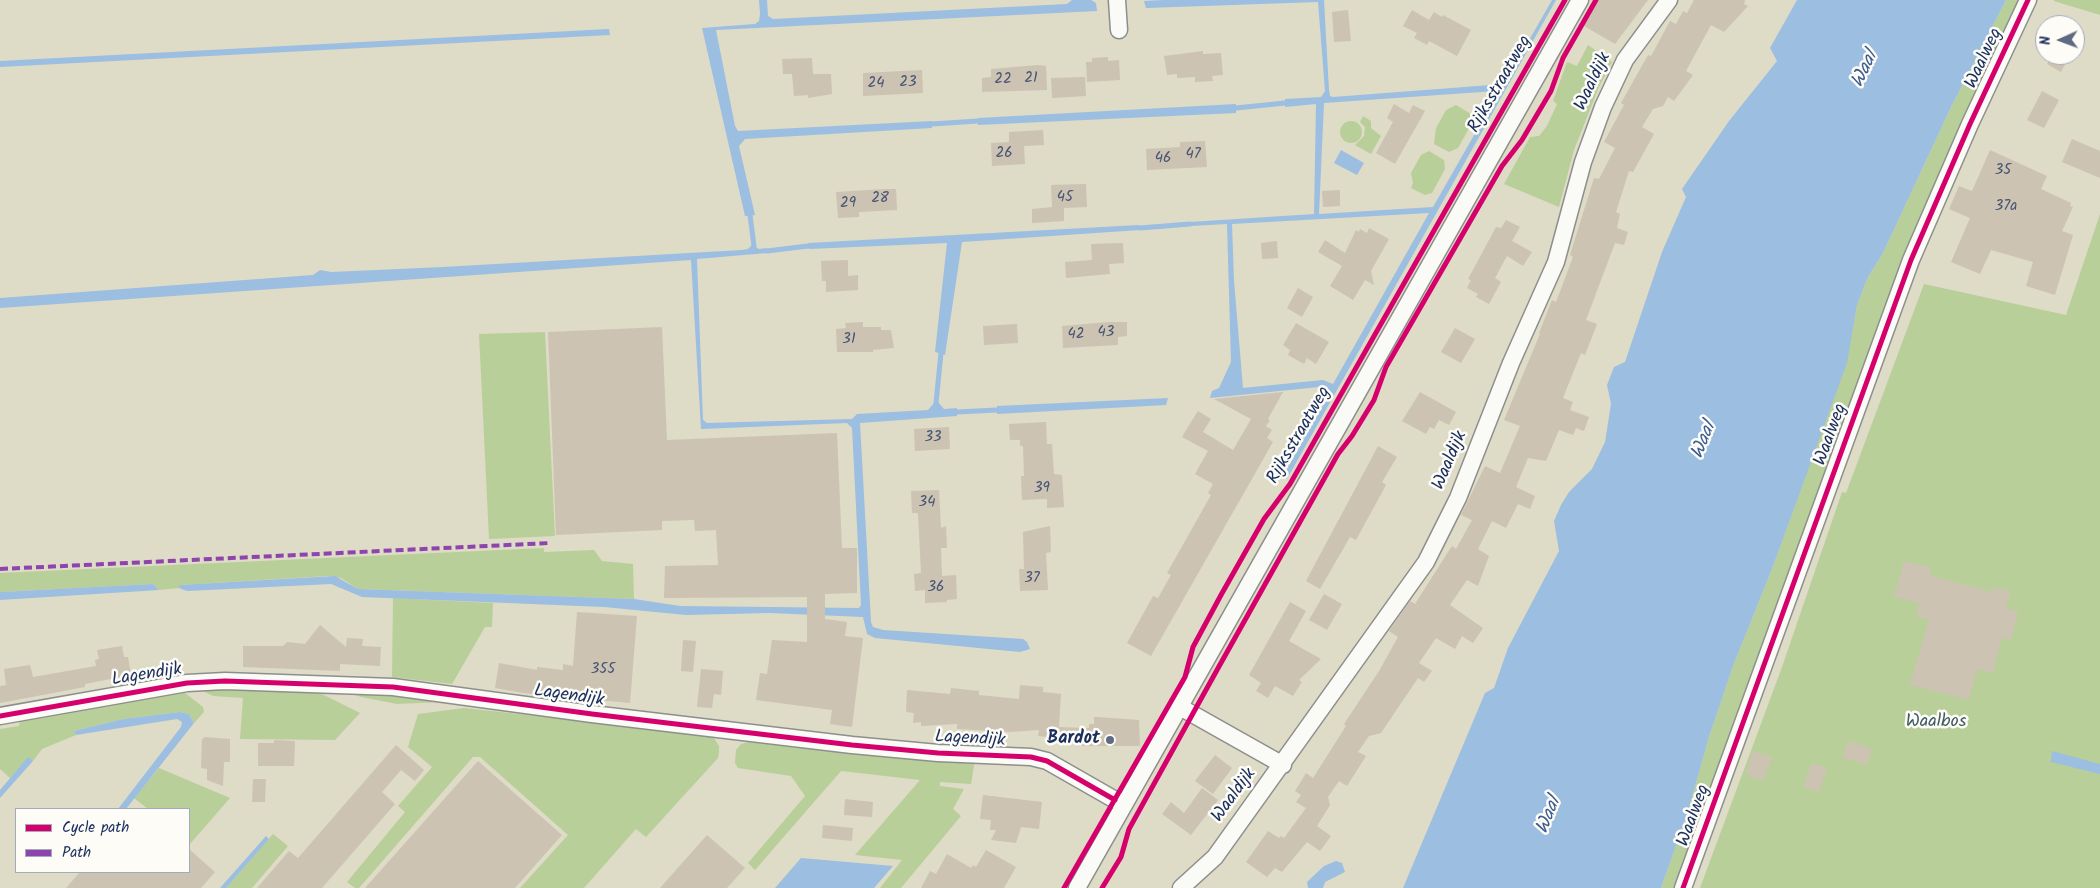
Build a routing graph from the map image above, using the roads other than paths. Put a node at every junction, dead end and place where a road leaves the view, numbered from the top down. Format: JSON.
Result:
{"nodes":[{"id":1,"x":1117,"y":0,"type":"edge"},
{"id":2,"x":1580,"y":0,"type":"edge"},
{"id":3,"x":1669,"y":0,"type":"edge"},
{"id":4,"x":2028,"y":0,"type":"edge"},
{"id":5,"x":1119,"y":30,"type":"dead end"},
{"id":6,"x":1180,"y":707,"type":"junction"},
{"id":7,"x":0,"y":716,"type":"edge"},
{"id":8,"x":1283,"y":765,"type":"junction"},
{"id":9,"x":1124,"y":805,"type":"junction"},
{"id":10,"x":1078,"y":888,"type":"edge"},
{"id":11,"x":1181,"y":888,"type":"edge"},
{"id":12,"x":1684,"y":888,"type":"edge"}],
"edges":[{"from":1,"to":5,"type":"street"},
{"from":2,"to":6,"type":"street","name":"Rijksstraatweg"},
{"from":3,"to":8,"type":"street","name":"Waaldijk"},
{"from":4,"to":12,"type":"street","name":"Waalweg"},
{"from":6,"to":8,"type":"street"},
{"from":6,"to":9,"type":"street","name":"Rijksstraatweg"},
{"from":7,"to":9,"type":"street","name":"Lagendijk"},
{"from":8,"to":11,"type":"street","name":"Waaldijk"},
{"from":9,"to":10,"type":"street","name":"Rijksstraatweg"}]}
